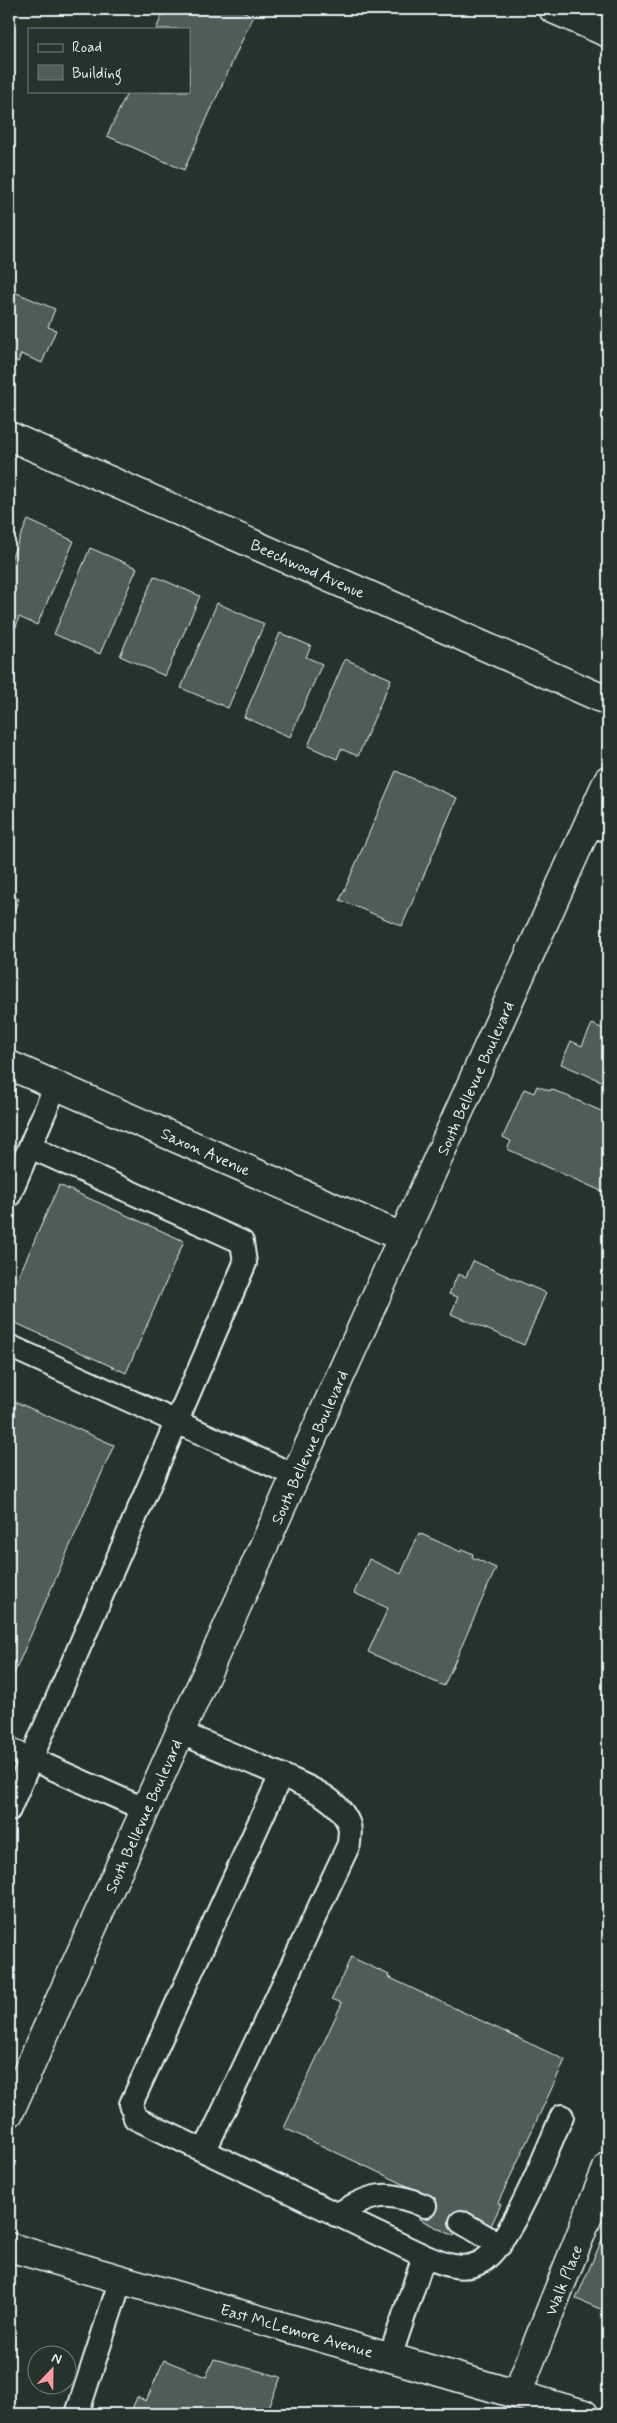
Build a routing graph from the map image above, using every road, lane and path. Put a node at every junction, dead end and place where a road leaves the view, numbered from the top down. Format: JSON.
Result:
{"nodes":[{"id":1,"x":553,"y":9,"type":"edge"},
{"id":2,"x":608,"y":34,"type":"edge"},
{"id":3,"x":9,"y":436,"type":"edge"},
{"id":4,"x":608,"y":701,"type":"edge"},
{"id":5,"x":608,"y":780,"type":"edge"},
{"id":6,"x":598,"y":828,"type":"edge"},
{"id":7,"x":9,"y":1065,"type":"edge"},
{"id":8,"x":56,"y":1085,"type":"junction"},
{"id":9,"x":30,"y":1147,"type":"junction"},
{"id":10,"x":9,"y":1196,"type":"edge"},
{"id":11,"x":404,"y":1238,"type":"junction"},
{"id":12,"x":9,"y":1346,"type":"edge"},
{"id":13,"x":177,"y":1421,"type":"junction"},
{"id":14,"x":296,"y":1476,"type":"junction"},
{"id":15,"x":181,"y":1733,"type":"junction"},
{"id":16,"x":9,"y":1749,"type":"edge"},
{"id":17,"x":32,"y":1758,"type":"junction"},
{"id":18,"x":281,"y":1775,"type":"junction"},
{"id":19,"x":9,"y":1810,"type":"edge"},
{"id":20,"x":146,"y":1810,"type":"junction"},
{"id":21,"x":9,"y":2113,"type":"edge"},
{"id":22,"x":562,"y":2116,"type":"dead end"},
{"id":23,"x":205,"y":2150,"type":"junction"},
{"id":24,"x":608,"y":2166,"type":"edge"},
{"id":25,"x":425,"y":2206,"type":"dead end"},
{"id":26,"x":336,"y":2216,"type":"junction"},
{"id":27,"x":461,"y":2222,"type":"dead end"},
{"id":28,"x":500,"y":2245,"type":"junction"},
{"id":29,"x":9,"y":2247,"type":"edge"},
{"id":30,"x":424,"y":2256,"type":"junction"},
{"id":31,"x":121,"y":2279,"type":"junction"},
{"id":32,"x":390,"y":2357,"type":"junction"},
{"id":33,"x":517,"y":2394,"type":"junction"},
{"id":34,"x":76,"y":2414,"type":"edge"},
{"id":35,"x":584,"y":2414,"type":"edge"}],
"edges":[{"from":1,"to":2,"type":"main road"},
{"from":3,"to":4,"type":"main road","name":"Beechwood Avenue"},
{"from":5,"to":6,"type":"main road","name":"South Bellevue Boulevard"},
{"from":6,"to":11,"type":"main road","name":"South Bellevue Boulevard"},
{"from":7,"to":8,"type":"main road","name":"Saxon Avenue"},
{"from":8,"to":9,"type":"lane"},
{"from":8,"to":11,"type":"main road","name":"Saxon Avenue"},
{"from":9,"to":10,"type":"lane"},
{"from":9,"to":13,"type":"lane"},
{"from":11,"to":14,"type":"main road","name":"South Bellevue Boulevard"},
{"from":12,"to":13,"type":"lane"},
{"from":13,"to":14,"type":"lane"},
{"from":13,"to":17,"type":"lane"},
{"from":14,"to":15,"type":"main road","name":"South Bellevue Boulevard"},
{"from":15,"to":18,"type":"lane"},
{"from":15,"to":20,"type":"main road","name":"South Bellevue Boulevard"},
{"from":16,"to":17,"type":"lane"},
{"from":17,"to":19,"type":"lane"},
{"from":17,"to":20,"type":"lane"},
{"from":18,"to":23,"type":"lane"},
{"from":18,"to":23,"type":"lane"},
{"from":20,"to":21,"type":"main road","name":"South Bellevue Boulevard"},
{"from":22,"to":28,"type":"lane"},
{"from":23,"to":26,"type":"lane"},
{"from":24,"to":33,"type":"main road","name":"Walk Place"},
{"from":25,"to":26,"type":"lane"},
{"from":26,"to":30,"type":"lane"},
{"from":27,"to":28,"type":"lane"},
{"from":28,"to":30,"type":"lane"},
{"from":29,"to":31,"type":"main road","name":"East McLemore Avenue"},
{"from":30,"to":32,"type":"lane"},
{"from":31,"to":32,"type":"main road","name":"East McLemore Avenue"},
{"from":31,"to":34,"type":"lane"},
{"from":32,"to":33,"type":"main road","name":"East McLemore Avenue"},
{"from":33,"to":35,"type":"main road","name":"East McLemore Avenue"}]}
